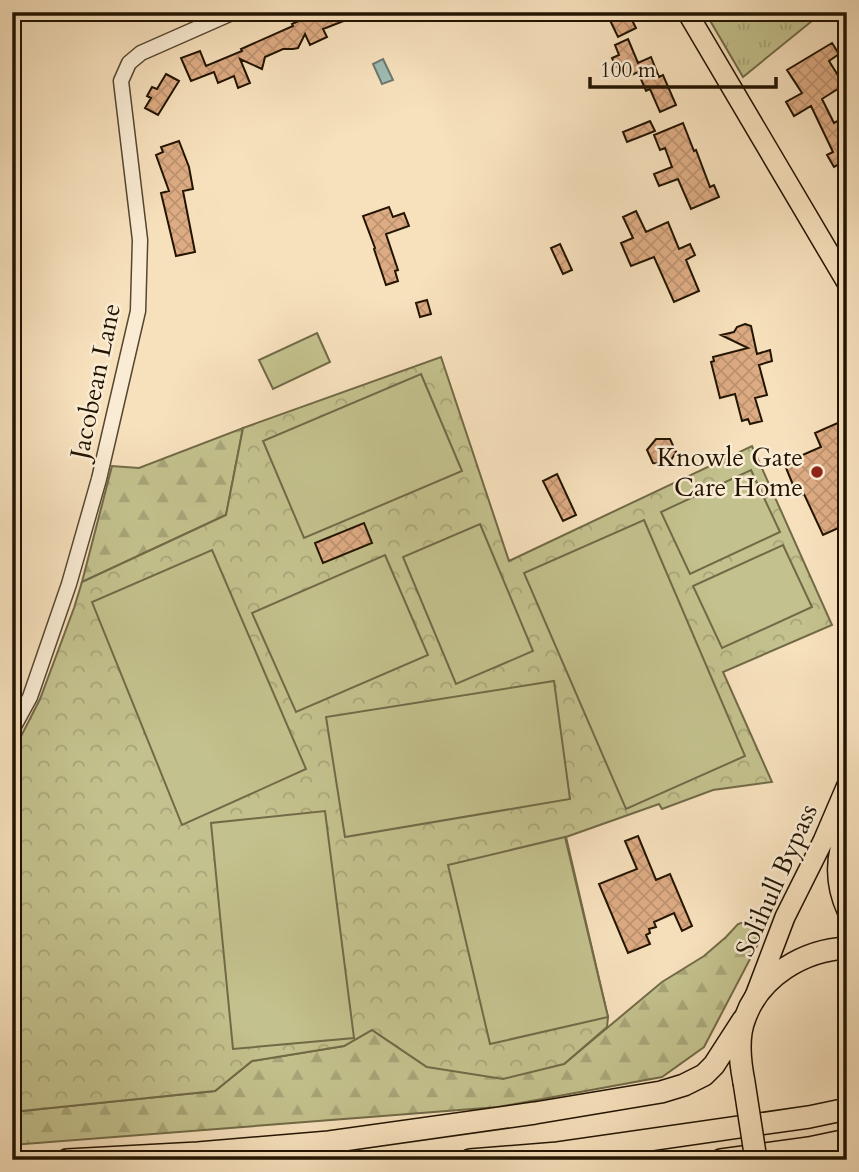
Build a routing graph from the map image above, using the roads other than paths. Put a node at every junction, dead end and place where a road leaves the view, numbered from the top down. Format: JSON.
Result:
{"nodes":[{"id":1,"x":234,"y":12,"type":"edge"},
{"id":2,"x":687,"y":12,"type":"edge"},
{"id":3,"x":847,"y":283,"type":"edge"},
{"id":4,"x":12,"y":730,"type":"edge"},
{"id":5,"x":847,"y":785,"type":"edge"},
{"id":6,"x":847,"y":830,"type":"edge"},
{"id":7,"x":847,"y":911,"type":"edge"},
{"id":8,"x":847,"y":948,"type":"edge"},
{"id":9,"x":754,"y":997,"type":"junction"},
{"id":10,"x":743,"y":1020,"type":"junction"},
{"id":11,"x":847,"y":1109,"type":"edge"},
{"id":12,"x":847,"y":1140,"type":"edge"},
{"id":13,"x":67,"y":1160,"type":"edge"},
{"id":14,"x":470,"y":1160,"type":"edge"},
{"id":15,"x":721,"y":1160,"type":"edge"},
{"id":16,"x":756,"y":1160,"type":"edge"}],
"edges":[{"from":1,"to":4,"type":"street","name":"Jacobean Lane"},
{"from":2,"to":3,"type":"main road"},
{"from":5,"to":9,"type":"main road","name":"Solihull Bypass"},
{"from":6,"to":7,"type":"main road","name":"Solihull Bypass"},
{"from":8,"to":9,"type":"highway"},
{"from":9,"to":10,"type":"highway"},
{"from":10,"to":13,"type":"highway"},
{"from":10,"to":16,"type":"highway","bridge":true},
{"from":11,"to":14,"type":"highway"},
{"from":12,"to":15,"type":"highway"}]}
